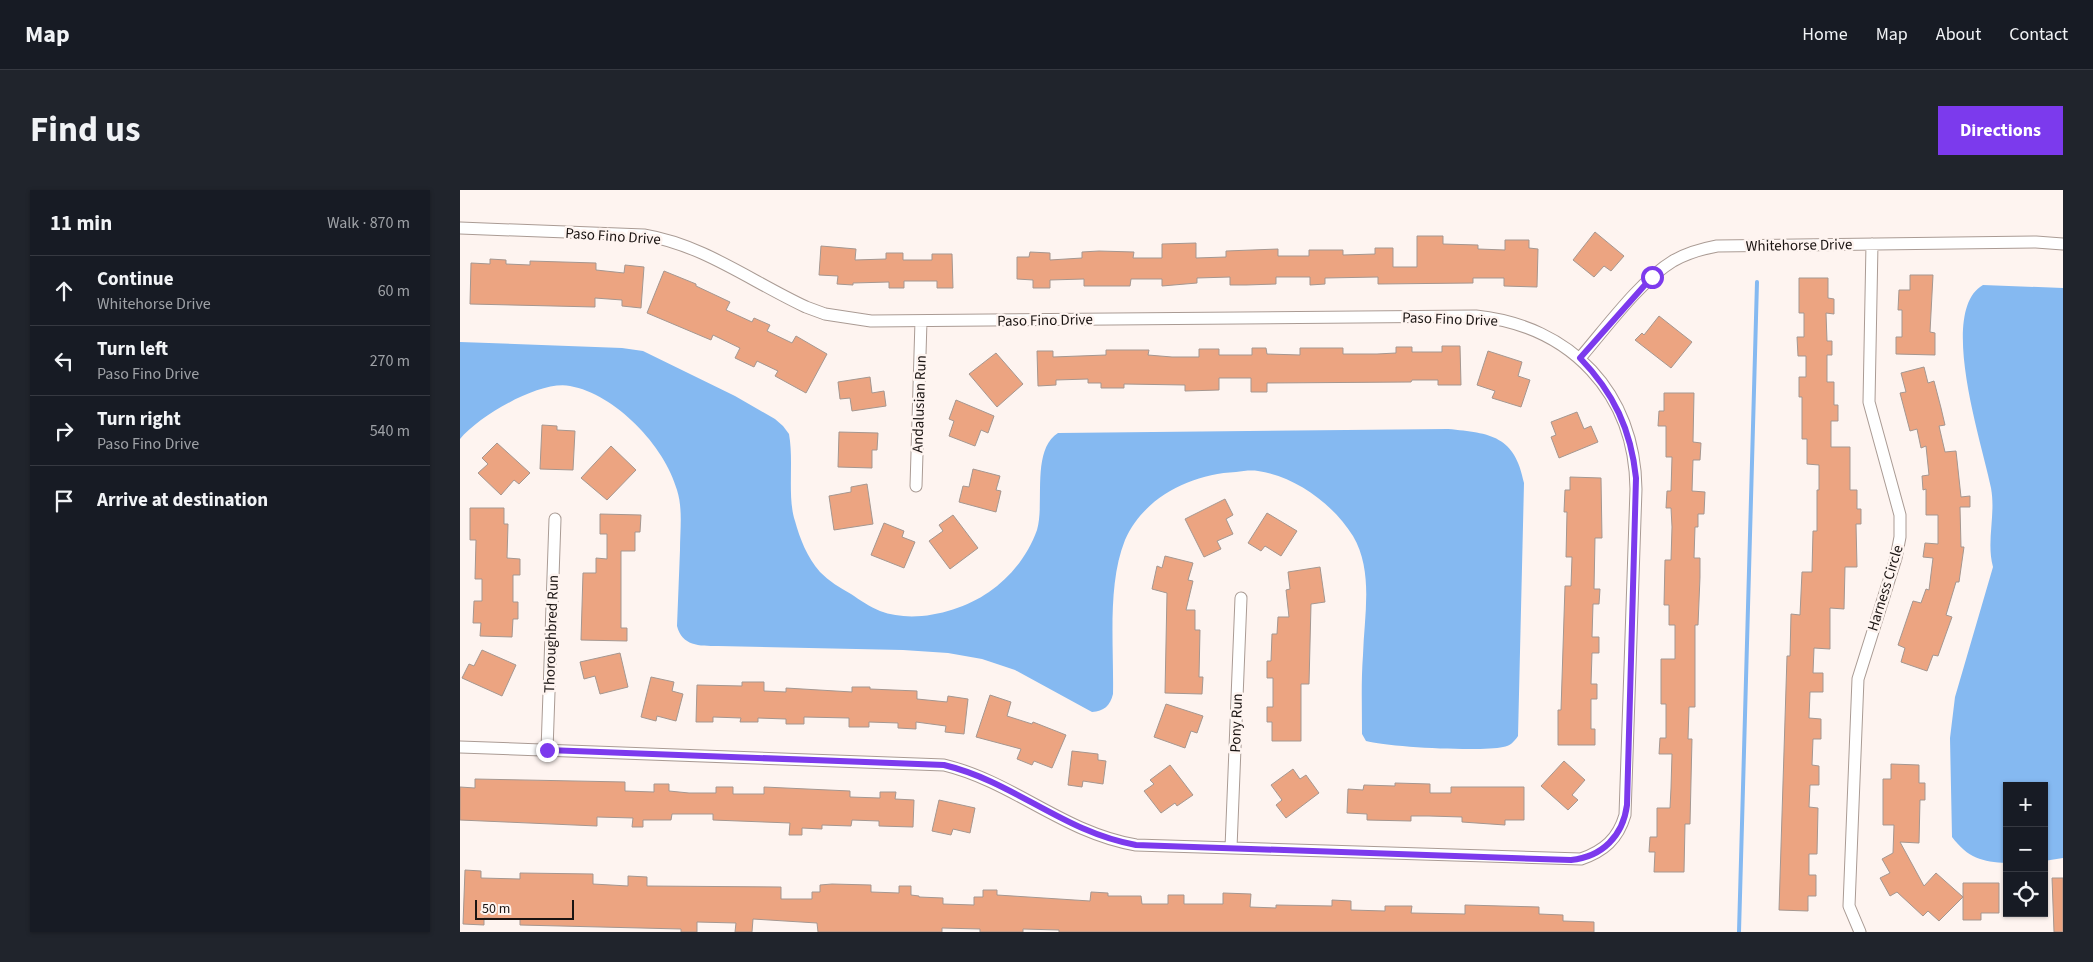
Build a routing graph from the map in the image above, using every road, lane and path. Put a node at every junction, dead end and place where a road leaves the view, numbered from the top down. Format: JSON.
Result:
{"nodes":[{"id":1,"x":460,"y":228,"type":"edge"},
{"id":2,"x":1872,"y":244,"type":"junction"},
{"id":3,"x":2063,"y":244,"type":"edge"},
{"id":4,"x":922,"y":321,"type":"junction"},
{"id":5,"x":1580,"y":358,"type":"junction"},
{"id":6,"x":916,"y":486,"type":"dead end"},
{"id":7,"x":555,"y":518,"type":"dead end"},
{"id":8,"x":1241,"y":598,"type":"dead end"},
{"id":9,"x":460,"y":747,"type":"edge"},
{"id":10,"x":547,"y":750,"type":"junction"},
{"id":11,"x":1231,"y":848,"type":"junction"},
{"id":12,"x":1860,"y":932,"type":"edge"}],
"edges":[{"from":1,"to":4,"type":"street","name":"Paso Fino Drive"},
{"from":2,"to":3,"type":"street","name":"Whitehorse Drive"},
{"from":2,"to":5,"type":"street","name":"Whitehorse Drive"},
{"from":2,"to":12,"type":"street","name":"Harness Circle"},
{"from":4,"to":5,"type":"street","name":"Paso Fino Drive"},
{"from":4,"to":6,"type":"street","name":"Andalusian Run"},
{"from":5,"to":11,"type":"street","name":"Paso Fino Drive"},
{"from":7,"to":10,"type":"street","name":"Thoroughbred Run"},
{"from":8,"to":11,"type":"street","name":"Pony Run"},
{"from":9,"to":10,"type":"street","name":"Paso Fino Drive"},
{"from":10,"to":11,"type":"street","name":"Paso Fino Drive"}]}
